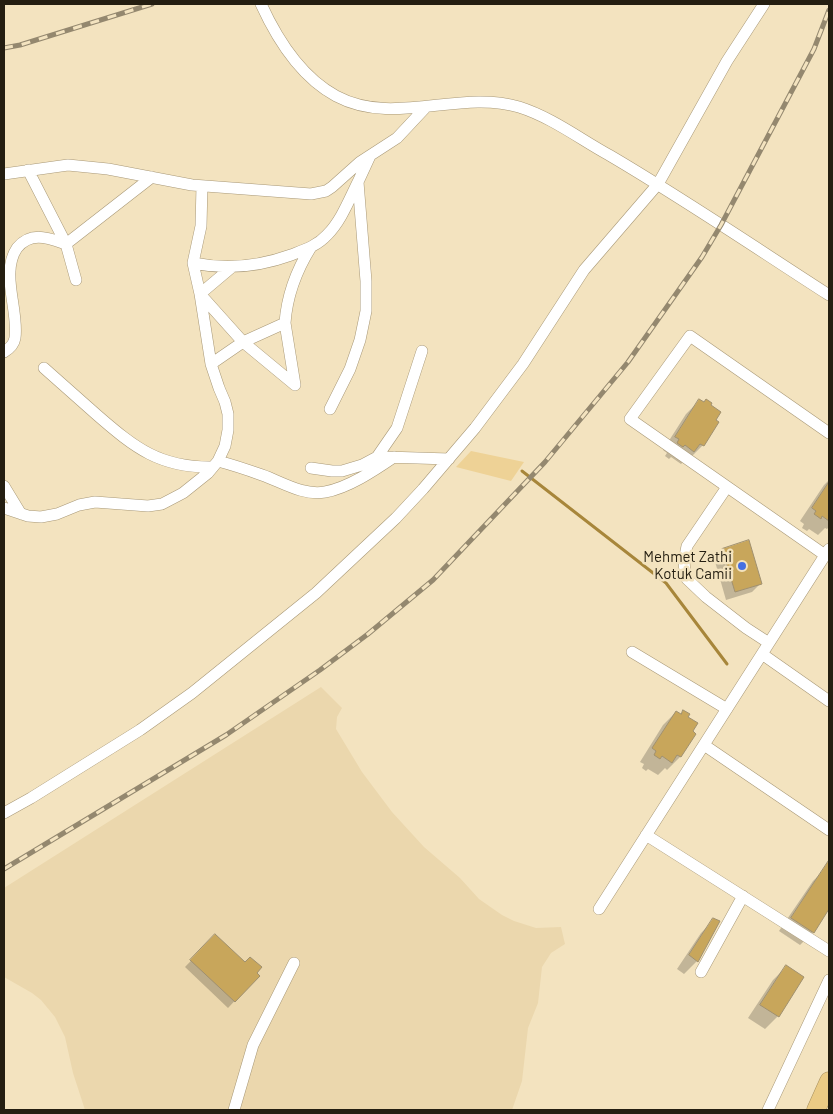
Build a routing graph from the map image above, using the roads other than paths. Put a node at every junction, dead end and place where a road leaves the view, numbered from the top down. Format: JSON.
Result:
{"nodes":[{"id":1,"x":261,"y":4,"type":"edge"},
{"id":2,"x":764,"y":4,"type":"edge"},
{"id":3,"x":426,"y":107,"type":"junction"},
{"id":4,"x":370,"y":155,"type":"junction"},
{"id":5,"x":28,"y":170,"type":"junction"},
{"id":6,"x":4,"y":174,"type":"edge"},
{"id":7,"x":152,"y":178,"type":"junction"},
{"id":8,"x":358,"y":182,"type":"junction"},
{"id":9,"x":658,"y":184,"type":"junction"},
{"id":10,"x":202,"y":186,"type":"junction"},
{"id":11,"x":66,"y":244,"type":"junction"},
{"id":12,"x":311,"y":247,"type":"junction"},
{"id":13,"x":193,"y":263,"type":"junction"},
{"id":14,"x":232,"y":268,"type":"junction"},
{"id":15,"x":76,"y":280,"type":"dead end"},
{"id":16,"x":200,"y":294,"type":"junction"},
{"id":17,"x":829,"y":295,"type":"edge"},
{"id":18,"x":285,"y":323,"type":"junction"},
{"id":19,"x":243,"y":342,"type":"junction"},
{"id":20,"x":422,"y":351,"type":"dead end"},
{"id":21,"x":4,"y":352,"type":"edge"},
{"id":22,"x":211,"y":364,"type":"junction"},
{"id":23,"x":44,"y":368,"type":"dead end"},
{"id":24,"x":330,"y":409,"type":"dead end"},
{"id":25,"x":829,"y":433,"type":"edge"},
{"id":26,"x":377,"y":457,"type":"junction"},
{"id":27,"x":394,"y":457,"type":"junction"},
{"id":28,"x":449,"y":458,"type":"junction"},
{"id":29,"x":215,"y":464,"type":"junction"},
{"id":30,"x":311,"y":468,"type":"dead end"},
{"id":31,"x":4,"y":486,"type":"edge"},
{"id":32,"x":727,"y":487,"type":"junction"},
{"id":33,"x":4,"y":508,"type":"edge"},
{"id":34,"x":21,"y":514,"type":"junction"},
{"id":35,"x":827,"y":552,"type":"edge"},
{"id":36,"x":769,"y":642,"type":"junction"},
{"id":37,"x":632,"y":652,"type":"dead end"},
{"id":38,"x":762,"y":654,"type":"junction"},
{"id":39,"x":829,"y":701,"type":"edge"},
{"id":40,"x":727,"y":709,"type":"junction"},
{"id":41,"x":704,"y":745,"type":"junction"},
{"id":42,"x":4,"y":813,"type":"edge"},
{"id":43,"x":829,"y":830,"type":"edge"},
{"id":44,"x":646,"y":835,"type":"junction"},
{"id":45,"x":743,"y":896,"type":"junction"},
{"id":46,"x":599,"y":909,"type":"dead end"},
{"id":47,"x":829,"y":951,"type":"edge"},
{"id":48,"x":294,"y":963,"type":"dead end"},
{"id":49,"x":701,"y":972,"type":"dead end"},
{"id":50,"x":829,"y":980,"type":"edge"},
{"id":51,"x":829,"y":1081,"type":"edge"},
{"id":52,"x":234,"y":1110,"type":"edge"},
{"id":53,"x":768,"y":1110,"type":"edge"},
{"id":54,"x":816,"y":1110,"type":"edge"}],
"edges":[{"from":1,"to":3,"type":"street"},
{"from":2,"to":9,"type":"street"},
{"from":3,"to":4,"type":"street"},
{"from":3,"to":9,"type":"street"},
{"from":4,"to":8,"type":"street"},
{"from":4,"to":10,"type":"street"},
{"from":5,"to":6,"type":"street"},
{"from":5,"to":7,"type":"street"},
{"from":5,"to":11,"type":"street"},
{"from":7,"to":10,"type":"street"},
{"from":7,"to":11,"type":"street"},
{"from":8,"to":12,"type":"street"},
{"from":8,"to":24,"type":"street"},
{"from":9,"to":17,"type":"street"},
{"from":9,"to":28,"type":"street"},
{"from":10,"to":13,"type":"street"},
{"from":11,"to":15,"type":"street"},
{"from":11,"to":21,"type":"street"},
{"from":12,"to":14,"type":"street"},
{"from":12,"to":18,"type":"street"},
{"from":13,"to":14,"type":"street"},
{"from":13,"to":16,"type":"street"},
{"from":14,"to":16,"type":"street"},
{"from":16,"to":19,"type":"street"},
{"from":16,"to":22,"type":"street"},
{"from":18,"to":19,"type":"street"},
{"from":18,"to":19,"type":"street"},
{"from":19,"to":22,"type":"street"},
{"from":20,"to":26,"type":"street"},
{"from":22,"to":29,"type":"street"},
{"from":23,"to":29,"type":"street"},
{"from":25,"to":32,"type":"street"},
{"from":26,"to":27,"type":"street"},
{"from":26,"to":30,"type":"street"},
{"from":27,"to":28,"type":"street"},
{"from":27,"to":29,"type":"street"},
{"from":28,"to":42,"type":"street"},
{"from":29,"to":34,"type":"street"},
{"from":31,"to":34,"type":"street"},
{"from":32,"to":35,"type":"street"},
{"from":32,"to":36,"type":"street"},
{"from":33,"to":34,"type":"street"},
{"from":35,"to":36,"type":"street"},
{"from":36,"to":38,"type":"street"},
{"from":37,"to":40,"type":"street"},
{"from":38,"to":39,"type":"street"},
{"from":38,"to":40,"type":"street"},
{"from":40,"to":41,"type":"street"},
{"from":41,"to":43,"type":"street"},
{"from":41,"to":44,"type":"street"},
{"from":44,"to":45,"type":"street"},
{"from":44,"to":46,"type":"street"},
{"from":45,"to":47,"type":"street"},
{"from":45,"to":49,"type":"street"},
{"from":48,"to":52,"type":"street"},
{"from":50,"to":53,"type":"street"},
{"from":51,"to":54,"type":"highway"}]}
